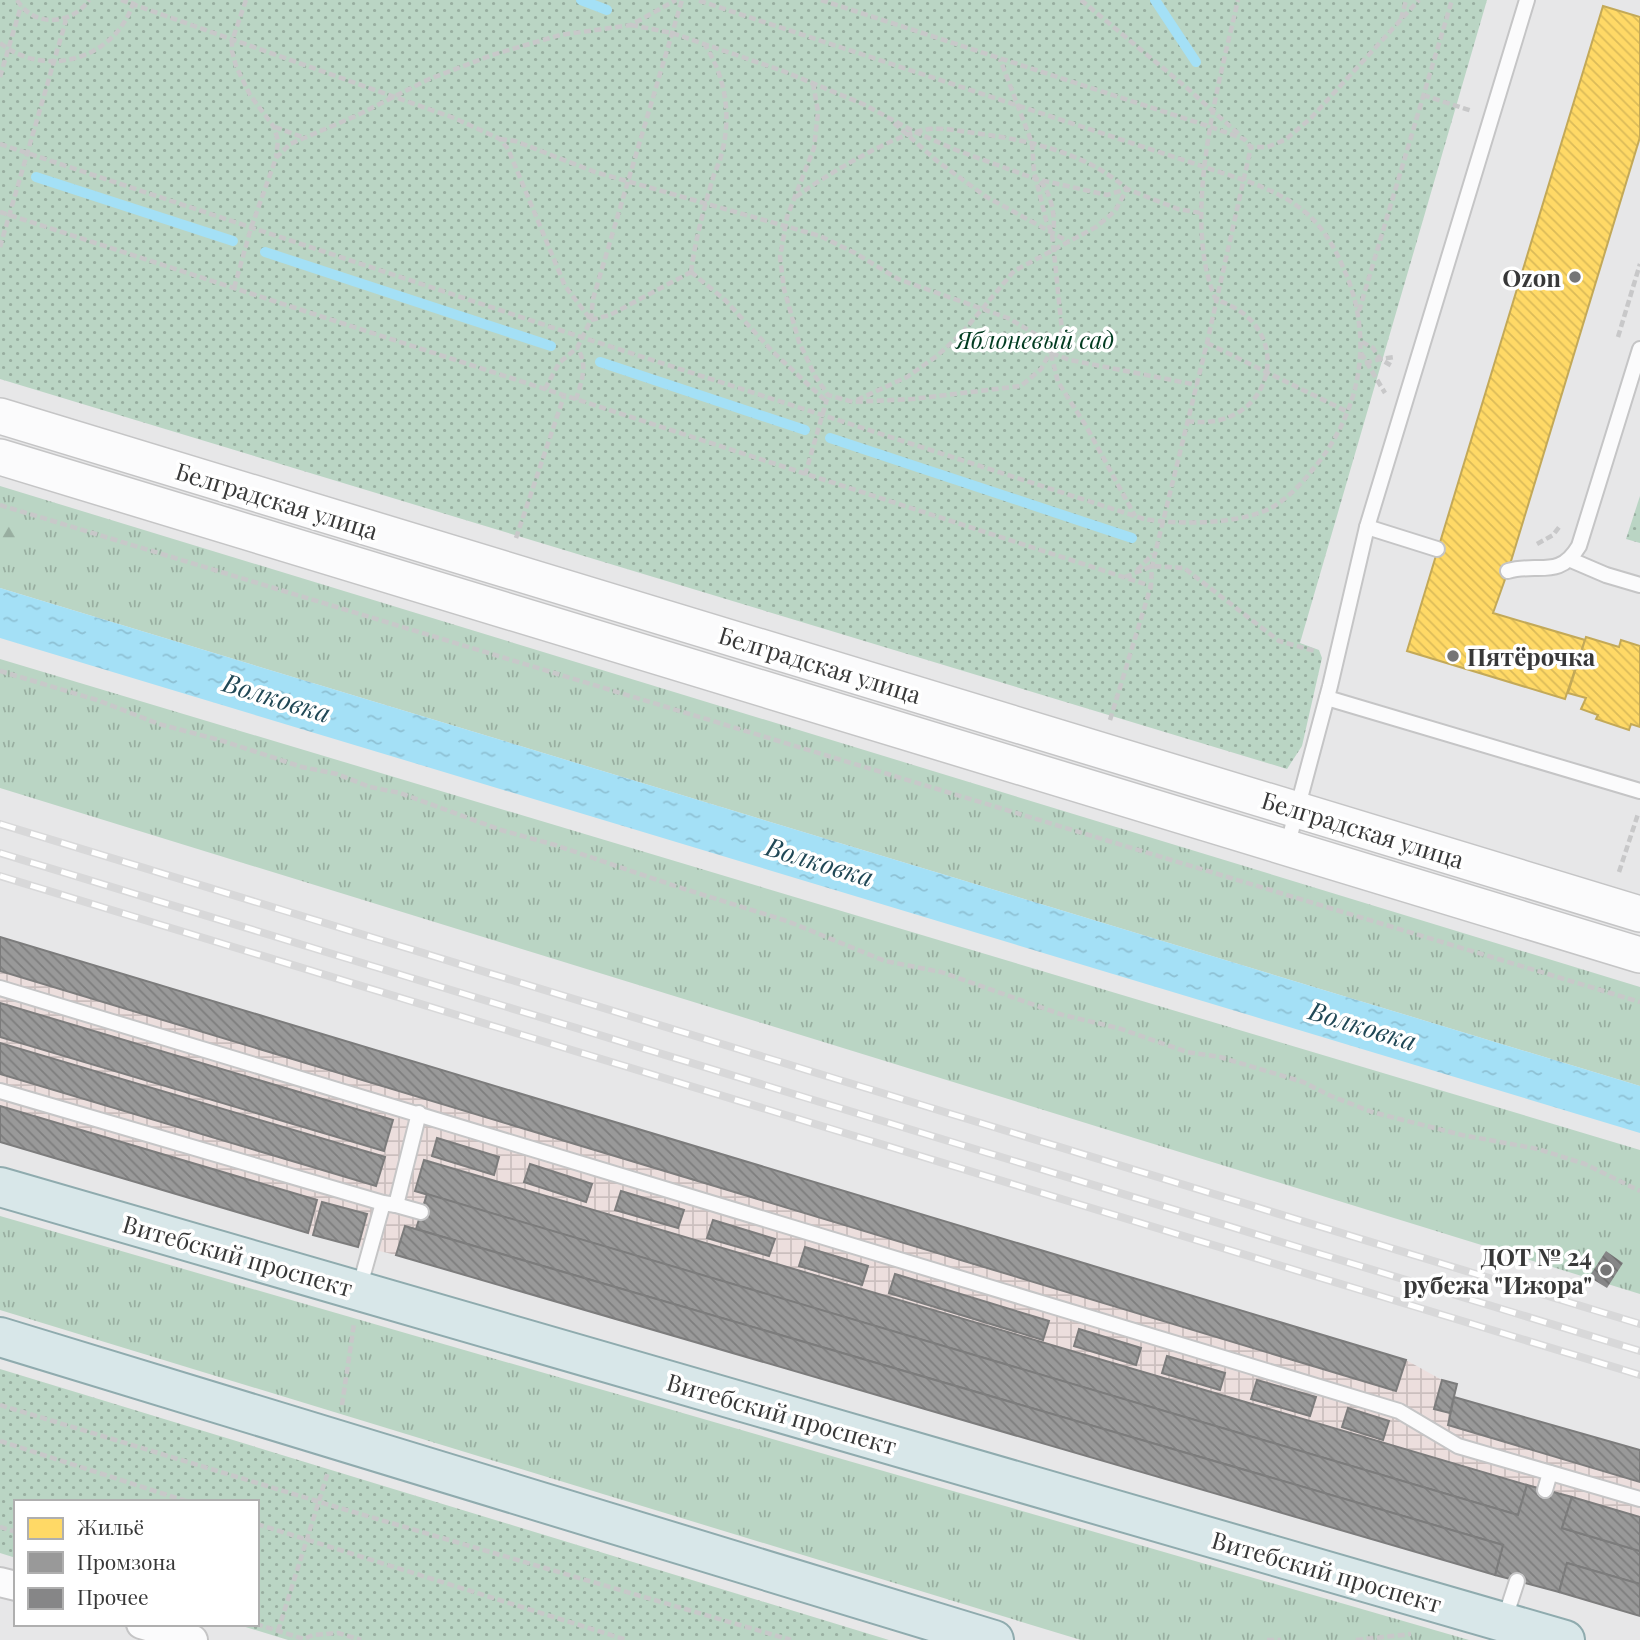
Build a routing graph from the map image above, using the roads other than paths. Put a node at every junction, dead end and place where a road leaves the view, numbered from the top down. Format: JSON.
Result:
{"nodes":[{"id":1,"x":1527,"y":0,"type":"edge"},
{"id":2,"x":1640,"y":349,"type":"edge"},
{"id":3,"x":0,"y":416,"type":"edge"},
{"id":4,"x":0,"y":457,"type":"edge"},
{"id":5,"x":1367,"y":527,"type":"junction"},
{"id":6,"x":1437,"y":549,"type":"dead end"},
{"id":7,"x":1571,"y":560,"type":"junction"},
{"id":8,"x":1508,"y":571,"type":"dead end"},
{"id":9,"x":1640,"y":585,"type":"edge"},
{"id":10,"x":1326,"y":698,"type":"junction"},
{"id":11,"x":1640,"y":791,"type":"edge"},
{"id":12,"x":1298,"y":809,"type":"junction"},
{"id":13,"x":1286,"y":848,"type":"junction"},
{"id":14,"x":1640,"y":914,"type":"edge"},
{"id":15,"x":1640,"y":955,"type":"edge"},
{"id":16,"x":0,"y":988,"type":"edge"},
{"id":17,"x":0,"y":1091,"type":"edge"},
{"id":18,"x":419,"y":1113,"type":"junction"},
{"id":19,"x":0,"y":1187,"type":"edge"},
{"id":20,"x":389,"y":1204,"type":"junction"},
{"id":21,"x":421,"y":1212,"type":"dead end"},
{"id":22,"x":358,"y":1290,"type":"junction"},
{"id":23,"x":0,"y":1337,"type":"edge"},
{"id":24,"x":1550,"y":1473,"type":"junction"},
{"id":25,"x":1545,"y":1490,"type":"dead end"},
{"id":26,"x":1640,"y":1499,"type":"edge"},
{"id":27,"x":1517,"y":1581,"type":"dead end"},
{"id":28,"x":1504,"y":1622,"type":"junction"},
{"id":29,"x":148,"y":1626,"type":"edge"},
{"id":30,"x":193,"y":1640,"type":"edge"},
{"id":31,"x":994,"y":1640,"type":"edge"},
{"id":32,"x":1565,"y":1640,"type":"edge"}],
"edges":[{"from":1,"to":5,"type":"lane"},
{"from":2,"to":7,"type":"lane"},
{"from":3,"to":12,"type":"street","name":"Белградская улица"},
{"from":4,"to":13,"type":"street","name":"Белградская улица"},
{"from":5,"to":6,"type":"lane"},
{"from":5,"to":10,"type":"lane"},
{"from":7,"to":8,"type":"lane"},
{"from":7,"to":9,"type":"lane"},
{"from":10,"to":11,"type":"lane"},
{"from":10,"to":12,"type":"lane"},
{"from":12,"to":13,"type":"lane"},
{"from":12,"to":14,"type":"street","name":"Белградская улица"},
{"from":13,"to":15,"type":"street","name":"Белградская улица"},
{"from":16,"to":18,"type":"lane"},
{"from":17,"to":20,"type":"lane"},
{"from":18,"to":20,"type":"lane"},
{"from":18,"to":24,"type":"lane"},
{"from":19,"to":22,"type":"main road","name":"Витебский проспект"},
{"from":20,"to":21,"type":"lane"},
{"from":20,"to":22,"type":"lane"},
{"from":22,"to":28,"type":"main road","name":"Витебский проспект"},
{"from":23,"to":31,"type":"main road"},
{"from":24,"to":25,"type":"lane"},
{"from":24,"to":26,"type":"lane"},
{"from":27,"to":28,"type":"lane"},
{"from":28,"to":32,"type":"main road","name":"Витебский проспект"},
{"from":29,"to":30,"type":"street"}]}
